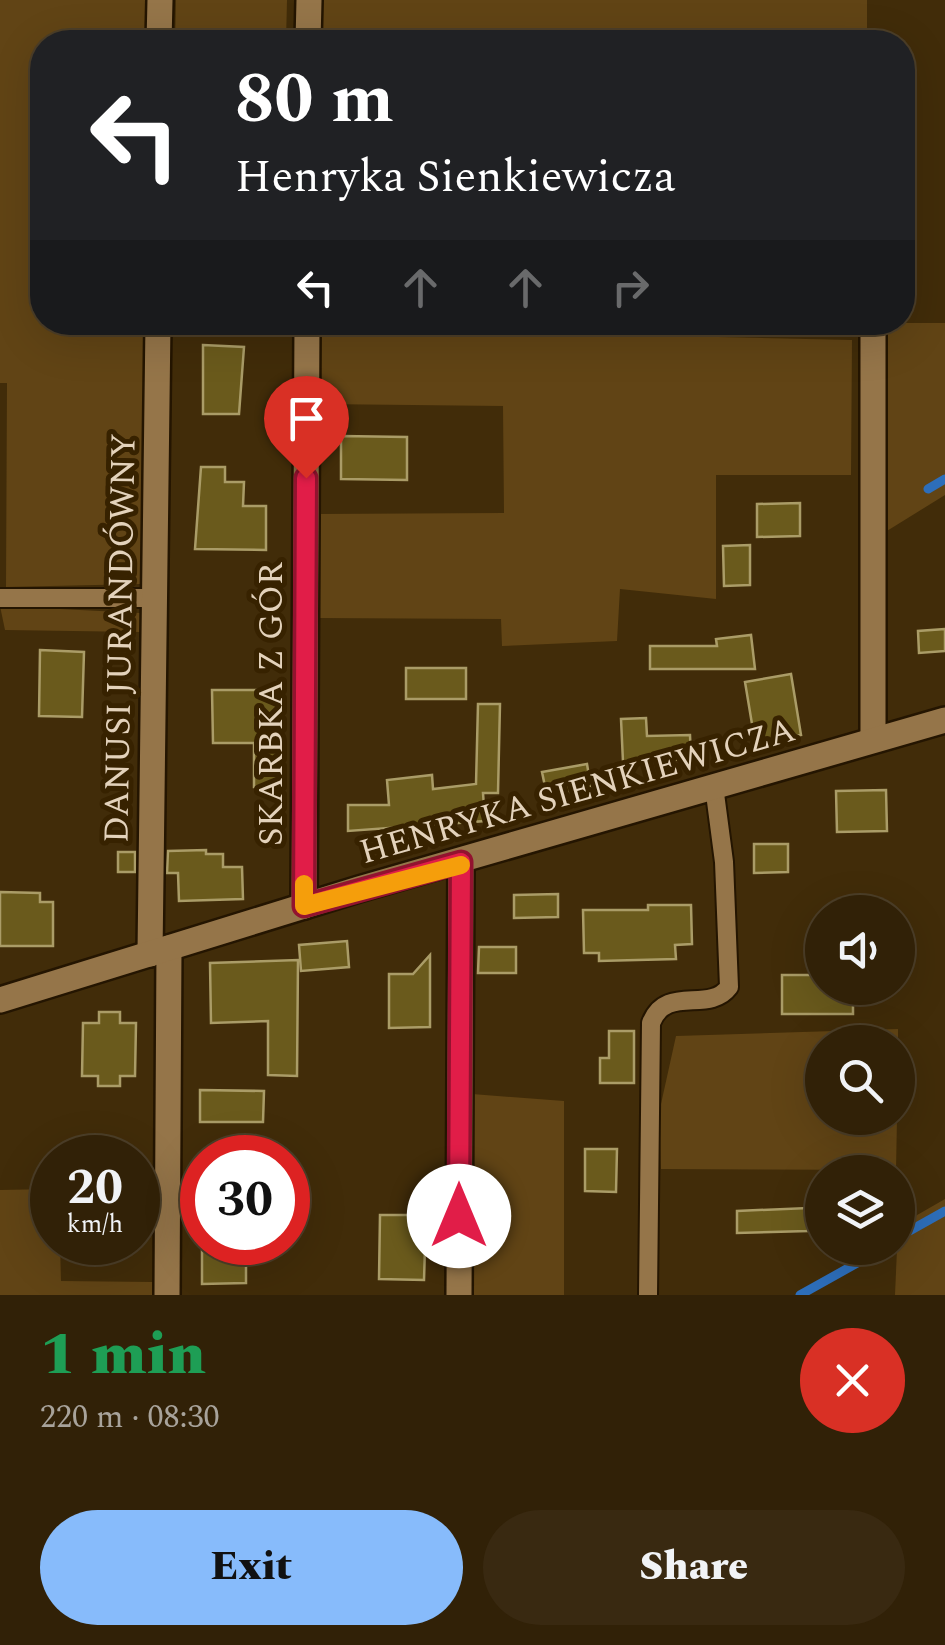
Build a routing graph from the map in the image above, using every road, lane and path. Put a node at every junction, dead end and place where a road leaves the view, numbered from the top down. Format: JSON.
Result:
{"nodes":[{"id":1,"x":160,"y":0,"type":"edge"},
{"id":2,"x":309,"y":0,"type":"edge"},
{"id":3,"x":160,"y":30,"type":"edge"},
{"id":4,"x":308,"y":30,"type":"edge"},
{"id":5,"x":158,"y":335,"type":"edge"},
{"id":6,"x":307,"y":335,"type":"edge"},
{"id":7,"x":873,"y":335,"type":"edge"},
{"id":8,"x":0,"y":598,"type":"edge"},
{"id":9,"x":157,"y":598,"type":"junction"},
{"id":10,"x":945,"y":720,"type":"edge"},
{"id":11,"x":872,"y":740,"type":"junction"},
{"id":12,"x":714,"y":786,"type":"junction"},
{"id":13,"x":461,"y":862,"type":"junction"},
{"id":14,"x":304,"y":906,"type":"junction"},
{"id":15,"x":159,"y":951,"type":"junction"},
{"id":16,"x":0,"y":1000,"type":"edge"},
{"id":17,"x":168,"y":1295,"type":"edge"},
{"id":18,"x":459,"y":1295,"type":"edge"},
{"id":19,"x":648,"y":1295,"type":"edge"}],
"edges":[{"from":1,"to":3,"type":"street"},
{"from":2,"to":4,"type":"street"},
{"from":5,"to":9,"type":"street","name":"DANUSI JURANDÓWNY"},
{"from":6,"to":14,"type":"street","name":"SKARBKA Z GÓR"},
{"from":7,"to":11,"type":"street"},
{"from":8,"to":9,"type":"lane"},
{"from":9,"to":15,"type":"street","name":"DANUSI JURANDÓWNY"},
{"from":10,"to":11,"type":"street","name":"HENRYKA SIENKIEWICZA"},
{"from":11,"to":12,"type":"street","name":"HENRYKA SIENKIEWICZA"},
{"from":12,"to":13,"type":"street","name":"HENRYKA SIENKIEWICZA"},
{"from":12,"to":19,"type":"lane"},
{"from":13,"to":14,"type":"street","name":"HENRYKA SIENKIEWICZA"},
{"from":13,"to":18,"type":"street"},
{"from":14,"to":15,"type":"street","name":"HENRYKA SIENKIEWICZA"},
{"from":15,"to":16,"type":"street","name":"HENRYKA SIENKIEWICZA"},
{"from":15,"to":17,"type":"street","name":"DANUSI JURANDÓWNY"}]}
